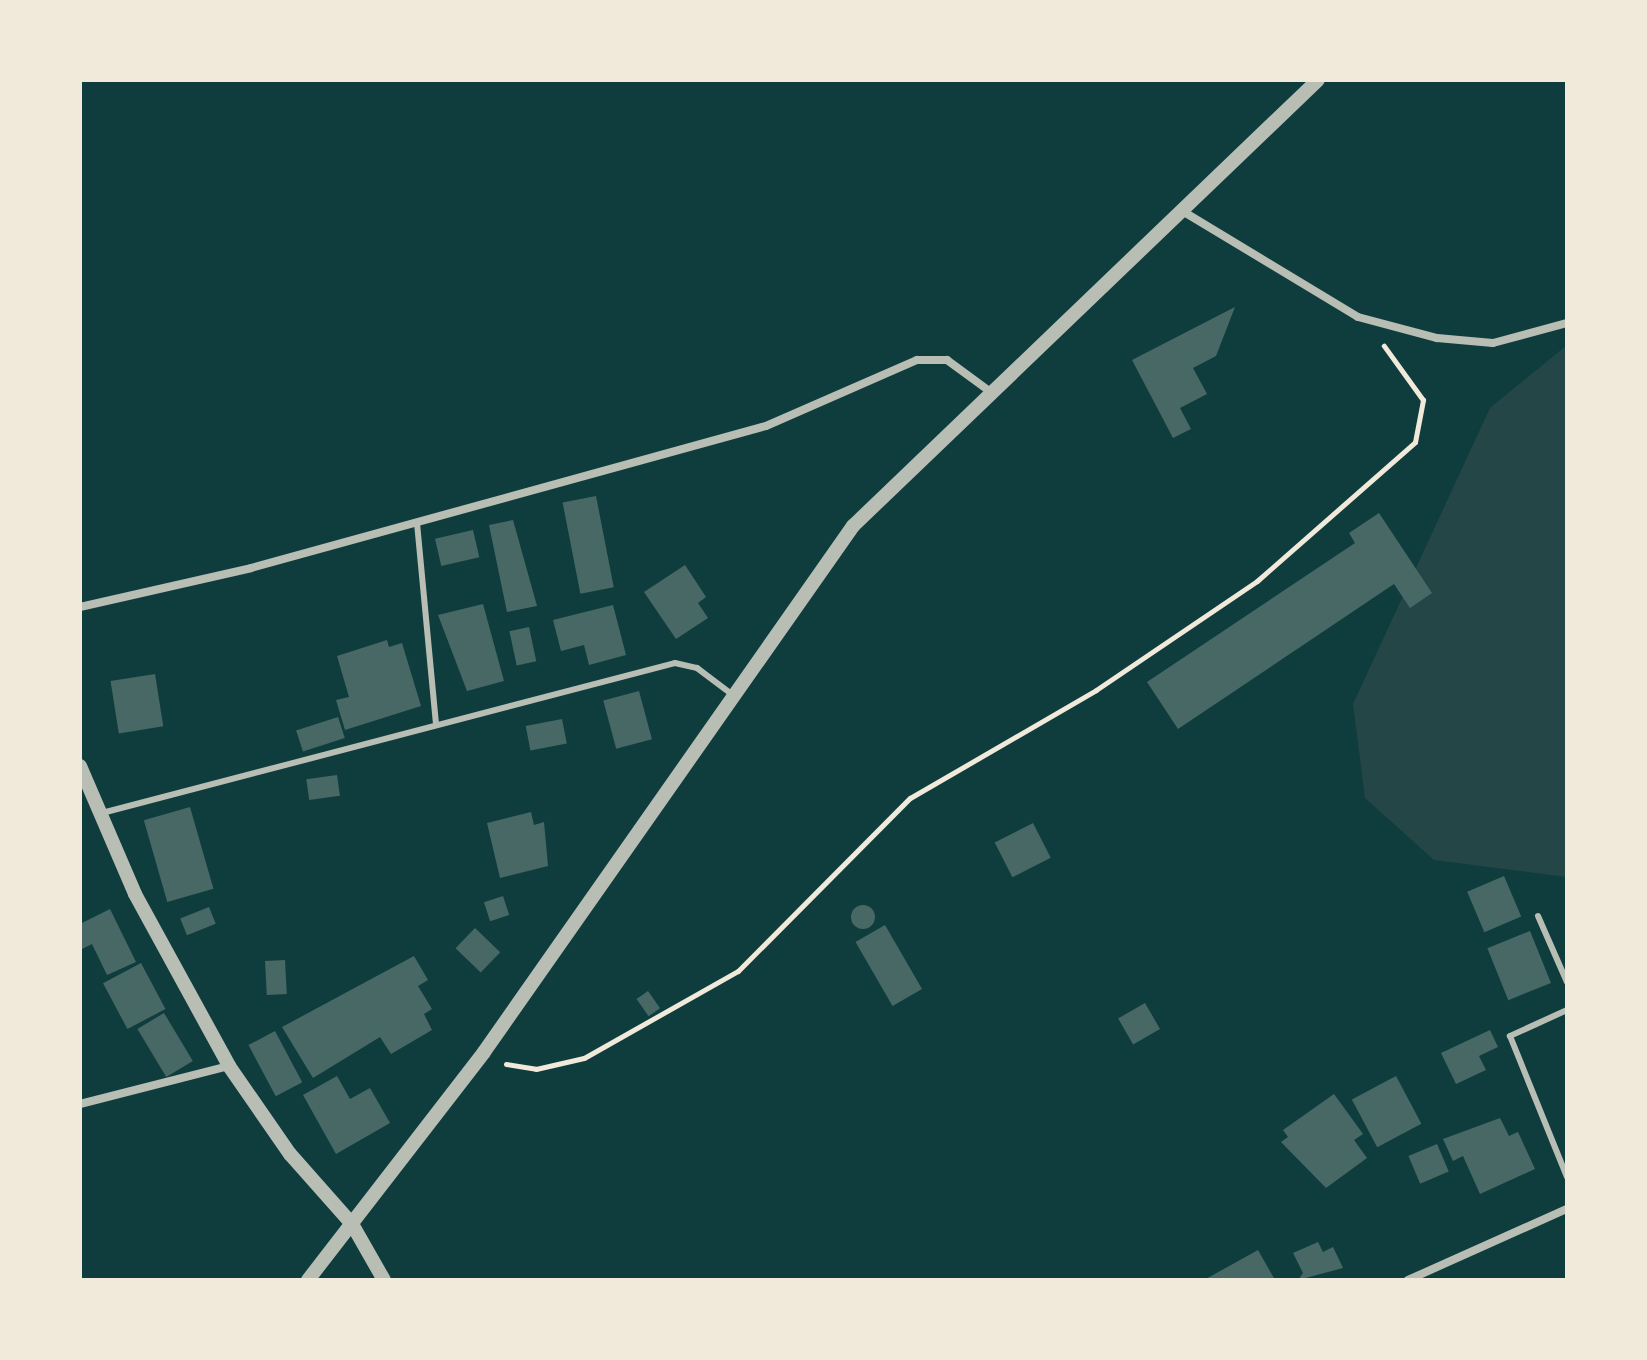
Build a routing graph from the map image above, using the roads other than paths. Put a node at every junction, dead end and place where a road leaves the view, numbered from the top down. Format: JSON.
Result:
{"nodes":[{"id":1,"x":1318,"y":80,"type":"edge"},
{"id":2,"x":1184,"y":212,"type":"junction"},
{"id":3,"x":1567,"y":323,"type":"edge"},
{"id":4,"x":988,"y":390,"type":"junction"},
{"id":5,"x":417,"y":523,"type":"junction"},
{"id":6,"x":80,"y":607,"type":"edge"},
{"id":7,"x":730,"y":693,"type":"junction"},
{"id":8,"x":436,"y":723,"type":"junction"},
{"id":9,"x":80,"y":766,"type":"edge"},
{"id":10,"x":99,"y":814,"type":"junction"},
{"id":11,"x":1538,"y":916,"type":"dead end"},
{"id":12,"x":1567,"y":982,"type":"edge"},
{"id":13,"x":1567,"y":1010,"type":"edge"},
{"id":14,"x":229,"y":1066,"type":"junction"},
{"id":15,"x":80,"y":1104,"type":"edge"},
{"id":16,"x":1567,"y":1177,"type":"edge"},
{"id":17,"x":1567,"y":1209,"type":"edge"},
{"id":18,"x":352,"y":1224,"type":"junction"},
{"id":19,"x":308,"y":1280,"type":"edge"},
{"id":20,"x":384,"y":1280,"type":"edge"},
{"id":21,"x":1408,"y":1280,"type":"edge"}],
"edges":[{"from":1,"to":2,"type":"street"},
{"from":2,"to":3,"type":"street"},
{"from":2,"to":4,"type":"street"},
{"from":4,"to":5,"type":"street"},
{"from":4,"to":7,"type":"street"},
{"from":5,"to":6,"type":"street"},
{"from":5,"to":8,"type":"lane"},
{"from":7,"to":8,"type":"lane"},
{"from":7,"to":18,"type":"street"},
{"from":8,"to":10,"type":"lane"},
{"from":9,"to":10,"type":"street"},
{"from":10,"to":14,"type":"street"},
{"from":11,"to":12,"type":"lane"},
{"from":13,"to":16,"type":"lane"},
{"from":14,"to":15,"type":"street"},
{"from":14,"to":18,"type":"street"},
{"from":17,"to":21,"type":"street"},
{"from":18,"to":19,"type":"street"},
{"from":18,"to":20,"type":"street"}]}
